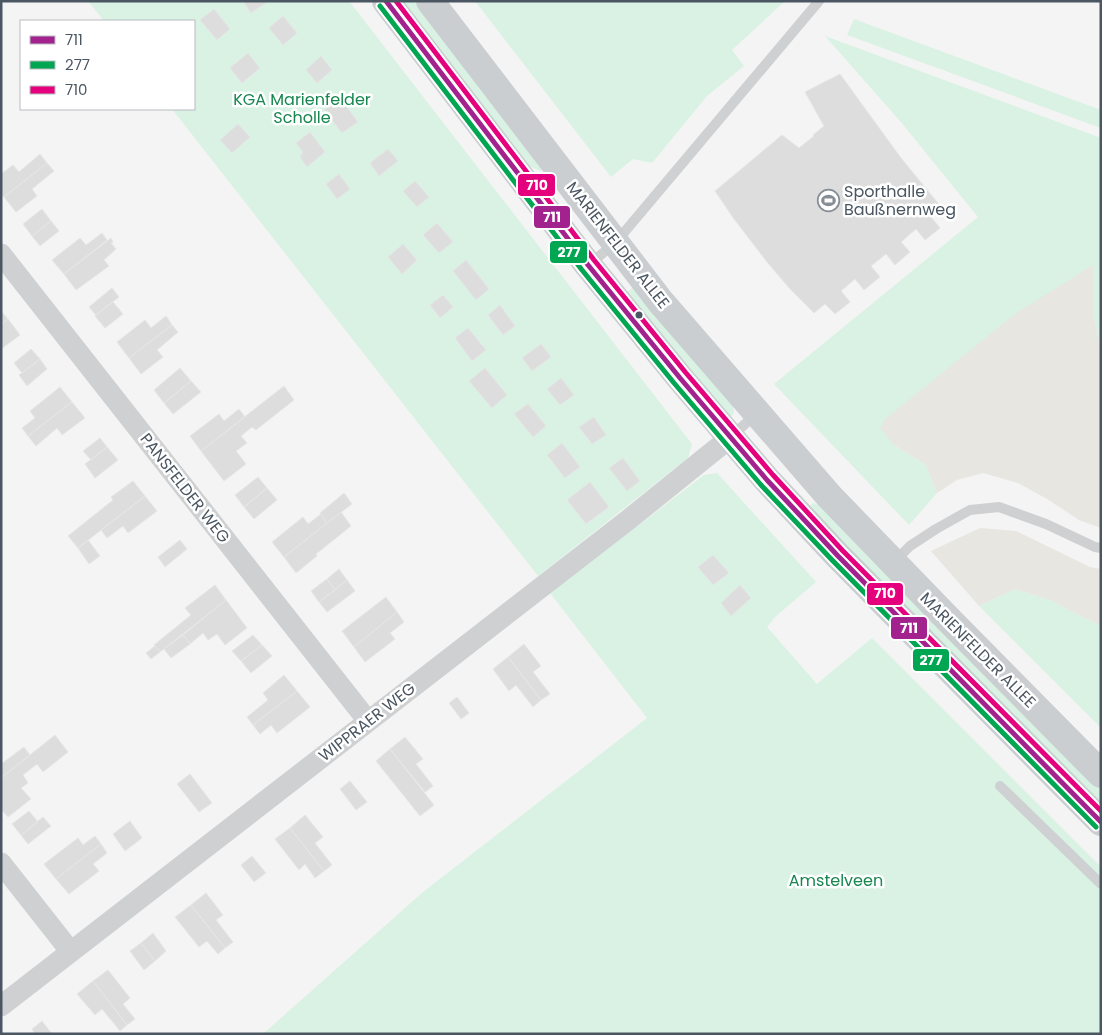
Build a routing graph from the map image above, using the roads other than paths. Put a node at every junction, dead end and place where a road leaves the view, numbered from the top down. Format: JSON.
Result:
{"nodes":[{"id":1,"x":386,"y":1,"type":"edge"},
{"id":2,"x":430,"y":1,"type":"edge"},
{"id":3,"x":819,"y":1,"type":"edge"},
{"id":4,"x":616,"y":242,"type":"junction"},
{"id":5,"x":1,"y":254,"type":"edge"},
{"id":6,"x":588,"y":265,"type":"junction"},
{"id":7,"x":757,"y":413,"type":"junction"},
{"id":8,"x":731,"y":436,"type":"junction"},
{"id":9,"x":1101,"y":548,"type":"edge"},
{"id":10,"x":893,"y":563,"type":"junction"},
{"id":11,"x":368,"y":721,"type":"junction"},
{"id":12,"x":1101,"y":774,"type":"edge"},
{"id":13,"x":1000,"y":786,"type":"dead end"},
{"id":14,"x":1101,"y":822,"type":"edge"},
{"id":15,"x":1,"y":864,"type":"edge"},
{"id":16,"x":1101,"y":884,"type":"edge"},
{"id":17,"x":71,"y":952,"type":"junction"},
{"id":18,"x":1,"y":1006,"type":"edge"}],
"edges":[{"from":1,"to":6,"type":"main road","name":"MARIENFELDER ALLEE"},
{"from":2,"to":4,"type":"main road","name":"MARIENFELDER ALLEE"},
{"from":3,"to":4,"type":"lane"},
{"from":4,"to":6,"type":"lane"},
{"from":4,"to":7,"type":"main road","name":"MARIENFELDER ALLEE"},
{"from":5,"to":11,"type":"street","name":"PANSFELDER WEG"},
{"from":6,"to":8,"type":"main road","name":"MARIENFELDER ALLEE"},
{"from":7,"to":8,"type":"lane"},
{"from":7,"to":10,"type":"main road","name":"MARIENFELDER ALLEE"},
{"from":8,"to":11,"type":"street","name":"WIPPRAER WEG"},
{"from":8,"to":14,"type":"main road","name":"MARIENFELDER ALLEE"},
{"from":9,"to":10,"type":"lane"},
{"from":10,"to":12,"type":"main road","name":"MARIENFELDER ALLEE"},
{"from":11,"to":17,"type":"street","name":"WIPPRAER WEG"},
{"from":13,"to":16,"type":"lane"},
{"from":15,"to":17,"type":"street"},
{"from":17,"to":18,"type":"street","name":"WIPPRAER WEG"}]}
